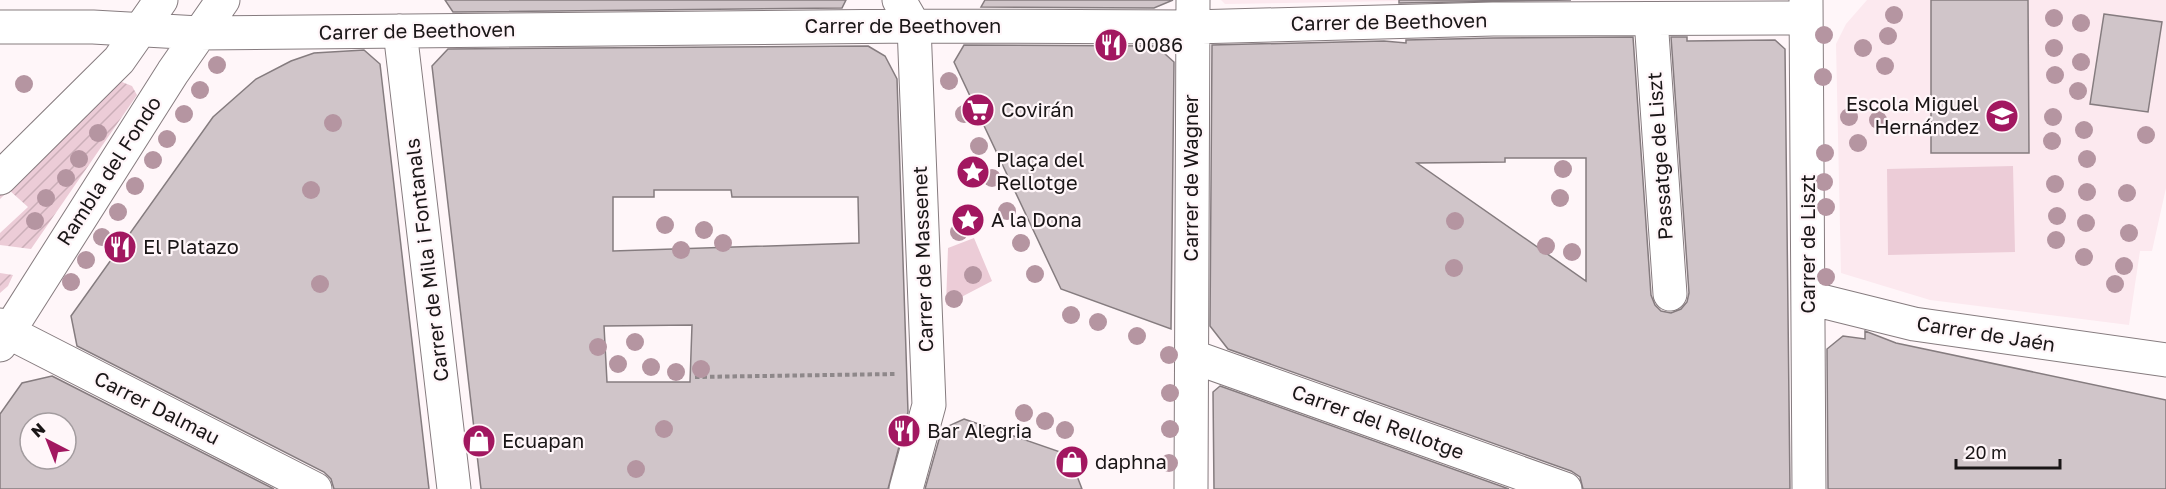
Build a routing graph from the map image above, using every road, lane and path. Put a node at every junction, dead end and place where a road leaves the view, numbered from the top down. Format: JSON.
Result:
{"nodes":[{"id":1,"x":161,"y":0,"type":"edge"},
{"id":2,"x":223,"y":0,"type":"edge"},
{"id":3,"x":1806,"y":9,"type":"edge"},
{"id":4,"x":1493,"y":10,"type":"edge"},
{"id":5,"x":93,"y":13,"type":"edge"},
{"id":6,"x":906,"y":13,"type":"edge"},
{"id":7,"x":1192,"y":13,"type":"edge"},
{"id":8,"x":1651,"y":19,"type":"junction"},
{"id":9,"x":0,"y":27,"type":"edge"},
{"id":10,"x":140,"y":30,"type":"junction"},
{"id":11,"x":400,"y":31,"type":"junction"},
{"id":12,"x":199,"y":33,"type":"junction"},
{"id":13,"x":0,"y":178,"type":"edge"},
{"id":14,"x":1670,"y":294,"type":"dead end"},
{"id":15,"x":1809,"y":298,"type":"junction"},
{"id":16,"x":3,"y":334,"type":"edge"},
{"id":17,"x":1191,"y":356,"type":"junction"},
{"id":18,"x":2166,"y":360,"type":"edge"},
{"id":19,"x":927,"y":373,"type":"junction"},
{"id":20,"x":695,"y":376,"type":"dead end"},
{"id":21,"x":315,"y":489,"type":"edge"},
{"id":22,"x":454,"y":489,"type":"edge"},
{"id":23,"x":906,"y":489,"type":"edge"},
{"id":24,"x":1191,"y":489,"type":"edge"},
{"id":25,"x":1565,"y":489,"type":"edge"},
{"id":26,"x":1809,"y":489,"type":"edge"}],
"edges":[{"from":1,"to":10,"type":"street"},
{"from":2,"to":12,"type":"street","name":"Rambla del Fondo"},
{"from":3,"to":8,"type":"street","name":"Carrer de Beethoven"},
{"from":3,"to":15,"type":"street","name":"Carrer de Liszt"},
{"from":4,"to":7,"type":"street","name":"Carrer de Beethoven"},
{"from":4,"to":8,"type":"street","name":"Carrer de Beethoven"},
{"from":5,"to":9,"type":"street","name":"Carrer de Beethoven"},
{"from":5,"to":10,"type":"street","name":"Carrer de Beethoven"},
{"from":6,"to":7,"type":"street","name":"Carrer de Beethoven"},
{"from":6,"to":11,"type":"street","name":"Carrer de Beethoven"},
{"from":6,"to":19,"type":"street","name":"Carrer de Massenet"},
{"from":7,"to":17,"type":"street","name":"Carrer de Wagner"},
{"from":8,"to":14,"type":"street","name":"Passatge de Liszt"},
{"from":10,"to":12,"type":"street","name":"Carrer de Beethoven"},
{"from":10,"to":13,"type":"street"},
{"from":11,"to":12,"type":"street","name":"Carrer de Beethoven"},
{"from":11,"to":22,"type":"street","name":"Carrer de Mila i Fontanals"},
{"from":12,"to":16,"type":"street","name":"Rambla del Fondo"},
{"from":15,"to":18,"type":"street","name":"Carrer de Jaén"},
{"from":15,"to":26,"type":"street","name":"Carrer de Liszt"},
{"from":16,"to":21,"type":"street","name":"Carrer Dalmau"},
{"from":17,"to":24,"type":"street","name":"Carrer de Wagner"},
{"from":17,"to":25,"type":"street","name":"Carrer del Rellotge"},
{"from":19,"to":20,"type":"path"},
{"from":19,"to":23,"type":"street","name":"Carrer de Massenet"}]}
